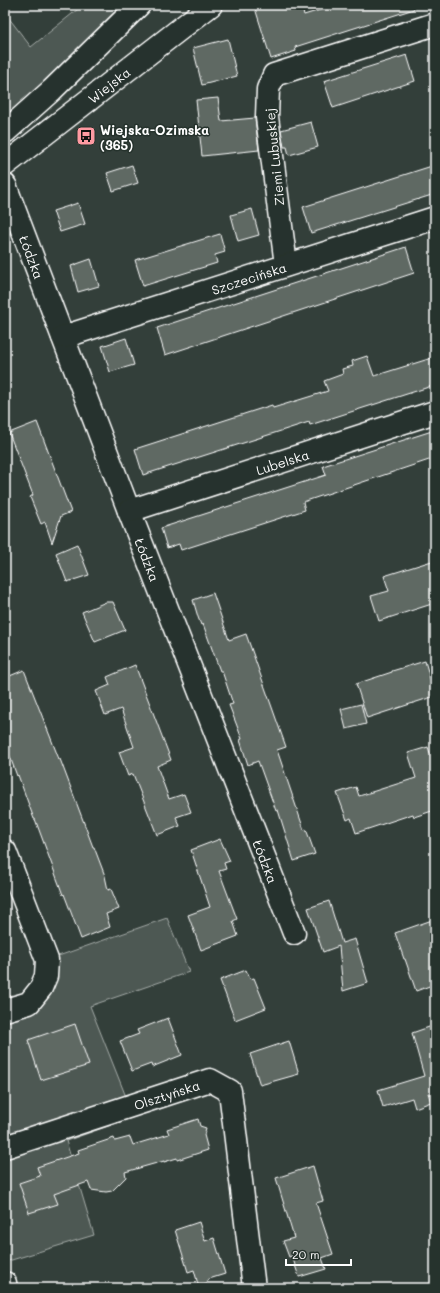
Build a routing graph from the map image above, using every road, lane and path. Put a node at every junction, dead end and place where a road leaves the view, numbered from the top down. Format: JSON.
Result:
{"nodes":[{"id":1,"x":139,"y":5,"type":"edge"},
{"id":2,"x":211,"y":5,"type":"edge"},
{"id":3,"x":435,"y":24,"type":"edge"},
{"id":4,"x":5,"y":132,"type":"edge"},
{"id":5,"x":5,"y":165,"type":"edge"},
{"id":6,"x":5,"y":185,"type":"edge"},
{"id":7,"x":435,"y":218,"type":"edge"},
{"id":8,"x":286,"y":265,"type":"junction"},
{"id":9,"x":63,"y":337,"type":"junction"},
{"id":10,"x":435,"y":412,"type":"edge"},
{"id":11,"x":129,"y":511,"type":"junction"},
{"id":12,"x":5,"y":852,"type":"edge"},
{"id":13,"x":294,"y":933,"type":"dead end"},
{"id":14,"x":5,"y":1010,"type":"edge"},
{"id":15,"x":5,"y":1147,"type":"edge"},
{"id":16,"x":5,"y":1283,"type":"edge"},
{"id":17,"x":6,"y":1288,"type":"edge"},
{"id":18,"x":254,"y":1288,"type":"edge"}],
"edges":[{"from":1,"to":4,"type":"street"},
{"from":2,"to":5,"type":"street","name":"Wiejska"},
{"from":3,"to":8,"type":"street","name":"Ziemi Lubuskiej"},
{"from":6,"to":9,"type":"street","name":"Łódzka"},
{"from":7,"to":8,"type":"street","name":"Szczecińska"},
{"from":8,"to":9,"type":"street","name":"Szczecińska"},
{"from":9,"to":11,"type":"street","name":"Łódzka"},
{"from":10,"to":11,"type":"street","name":"Lubelska"},
{"from":11,"to":13,"type":"street","name":"Łódzka"},
{"from":12,"to":14,"type":"street"},
{"from":15,"to":18,"type":"street","name":"Olsztyńska"},
{"from":16,"to":17,"type":"street"}]}
